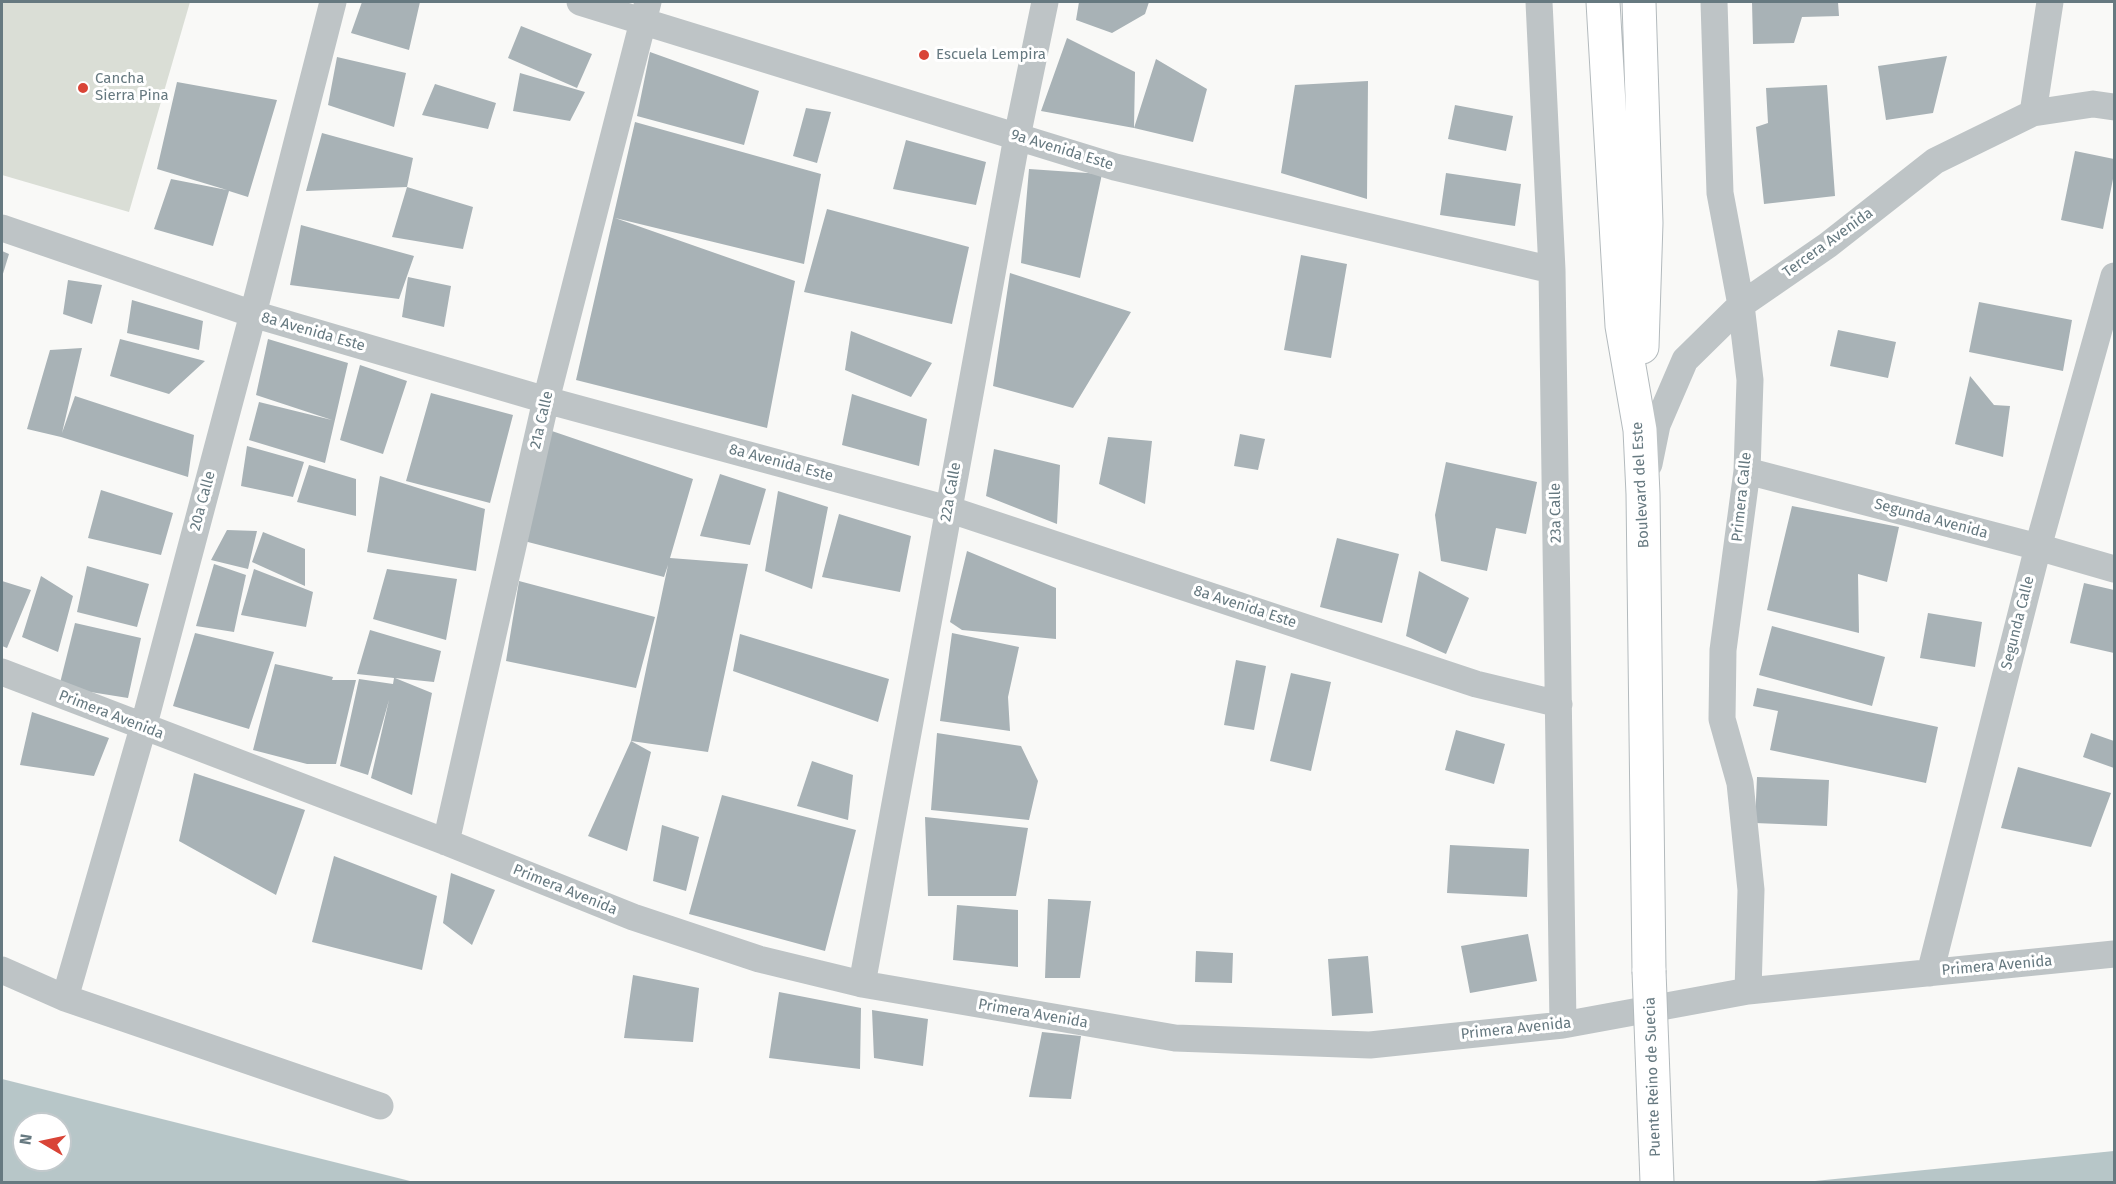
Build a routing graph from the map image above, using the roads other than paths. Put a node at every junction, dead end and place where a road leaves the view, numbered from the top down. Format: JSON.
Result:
{"nodes":[{"id":1,"x":333,"y":2,"type":"edge"},
{"id":2,"x":580,"y":2,"type":"edge"},
{"id":3,"x":1045,"y":2,"type":"edge"},
{"id":4,"x":1539,"y":2,"type":"edge"},
{"id":5,"x":1603,"y":2,"type":"edge"},
{"id":6,"x":1639,"y":2,"type":"edge"},
{"id":7,"x":1714,"y":2,"type":"edge"},
{"id":8,"x":2050,"y":2,"type":"edge"},
{"id":9,"x":646,"y":11,"type":"edge"},
{"id":10,"x":2115,"y":107,"type":"edge"},
{"id":11,"x":2033,"y":113,"type":"junction"},
{"id":12,"x":1017,"y":137,"type":"junction"},
{"id":13,"x":2,"y":228,"type":"edge"},
{"id":14,"x":1552,"y":270,"type":"junction"},
{"id":15,"x":2115,"y":276,"type":"edge"},
{"id":16,"x":1741,"y":305,"type":"junction"},
{"id":17,"x":253,"y":314,"type":"junction"},
{"id":18,"x":546,"y":400,"type":"junction"},
{"id":19,"x":1640,"y":430,"type":"junction"},
{"id":20,"x":1748,"y":471,"type":"junction"},
{"id":21,"x":1643,"y":494,"type":"junction"},
{"id":22,"x":948,"y":509,"type":"junction"},
{"id":23,"x":2038,"y":547,"type":"junction"},
{"id":24,"x":2115,"y":569,"type":"edge"},
{"id":25,"x":2,"y":672,"type":"edge"},
{"id":26,"x":1559,"y":704,"type":"junction"},
{"id":27,"x":143,"y":728,"type":"junction"},
{"id":28,"x":446,"y":842,"type":"junction"},
{"id":29,"x":2113,"y":948,"type":"edge"},
{"id":30,"x":2,"y":969,"type":"edge"},
{"id":31,"x":1649,"y":971,"type":"joint"},
{"id":32,"x":1930,"y":973,"type":"junction"},
{"id":33,"x":862,"y":984,"type":"junction"},
{"id":34,"x":1748,"y":991,"type":"junction"},
{"id":35,"x":64,"y":998,"type":"junction"},
{"id":36,"x":1563,"y":1025,"type":"junction"},
{"id":37,"x":380,"y":1106,"type":"dead end"},
{"id":38,"x":1657,"y":1182,"type":"edge"}],
"edges":[{"from":1,"to":17,"type":"street","name":"20a Calle"},
{"from":2,"to":9,"type":"street","name":"9a Avenida Este"},
{"from":3,"to":12,"type":"street","name":"22a Calle"},
{"from":4,"to":14,"type":"street","name":"23a Calle"},
{"from":5,"to":19,"type":"main road","name":"Boulevard del Este"},
{"from":6,"to":19,"type":"main road"},
{"from":7,"to":16,"type":"street","name":"Primera Calle"},
{"from":8,"to":11,"type":"street"},
{"from":9,"to":12,"type":"street","name":"9a Avenida Este"},
{"from":9,"to":18,"type":"street","name":"21a Calle"},
{"from":10,"to":11,"type":"street","name":"Tercera Avenida"},
{"from":11,"to":16,"type":"street","name":"Tercera Avenida"},
{"from":12,"to":14,"type":"street","name":"9a Avenida Este"},
{"from":12,"to":22,"type":"street","name":"22a Calle"},
{"from":13,"to":17,"type":"street","name":"8a Avenida Este"},
{"from":14,"to":26,"type":"street","name":"23a Calle"},
{"from":15,"to":23,"type":"street","name":"Segunda Calle"},
{"from":16,"to":20,"type":"street","name":"Primera Calle"},
{"from":16,"to":21,"type":"street","name":"Tercera Avenida"},
{"from":17,"to":18,"type":"street","name":"8a Avenida Este"},
{"from":17,"to":27,"type":"street","name":"20a Calle"},
{"from":18,"to":22,"type":"street","name":"8a Avenida Este"},
{"from":18,"to":28,"type":"street","name":"21a Calle"},
{"from":19,"to":21,"type":"main road","name":"Boulevard del Este"},
{"from":20,"to":23,"type":"street","name":"Segunda Avenida"},
{"from":20,"to":34,"type":"street","name":"Primera Calle"},
{"from":21,"to":31,"type":"main road","name":"Boulevard del Este"},
{"from":22,"to":26,"type":"street","name":"8a Avenida Este"},
{"from":22,"to":33,"type":"street","name":"22a Calle"},
{"from":23,"to":24,"type":"street","name":"Segunda Avenida"},
{"from":23,"to":32,"type":"street","name":"Segunda Calle"},
{"from":25,"to":27,"type":"street","name":"Primera Avenida"},
{"from":26,"to":36,"type":"street","name":"23a Calle"},
{"from":27,"to":28,"type":"street","name":"Primera Avenida"},
{"from":27,"to":35,"type":"street","name":"20a Calle"},
{"from":28,"to":33,"type":"street","name":"Primera Avenida"},
{"from":29,"to":32,"type":"street","name":"Primera Avenida"},
{"from":30,"to":35,"type":"street"},
{"from":31,"to":38,"type":"main road","name":"Puente Reino de Suecia","bridge":true},
{"from":32,"to":34,"type":"street","name":"Primera Avenida"},
{"from":33,"to":36,"type":"street","name":"Primera Avenida"},
{"from":34,"to":36,"type":"street","name":"Primera Avenida"},
{"from":35,"to":37,"type":"street"}]}
